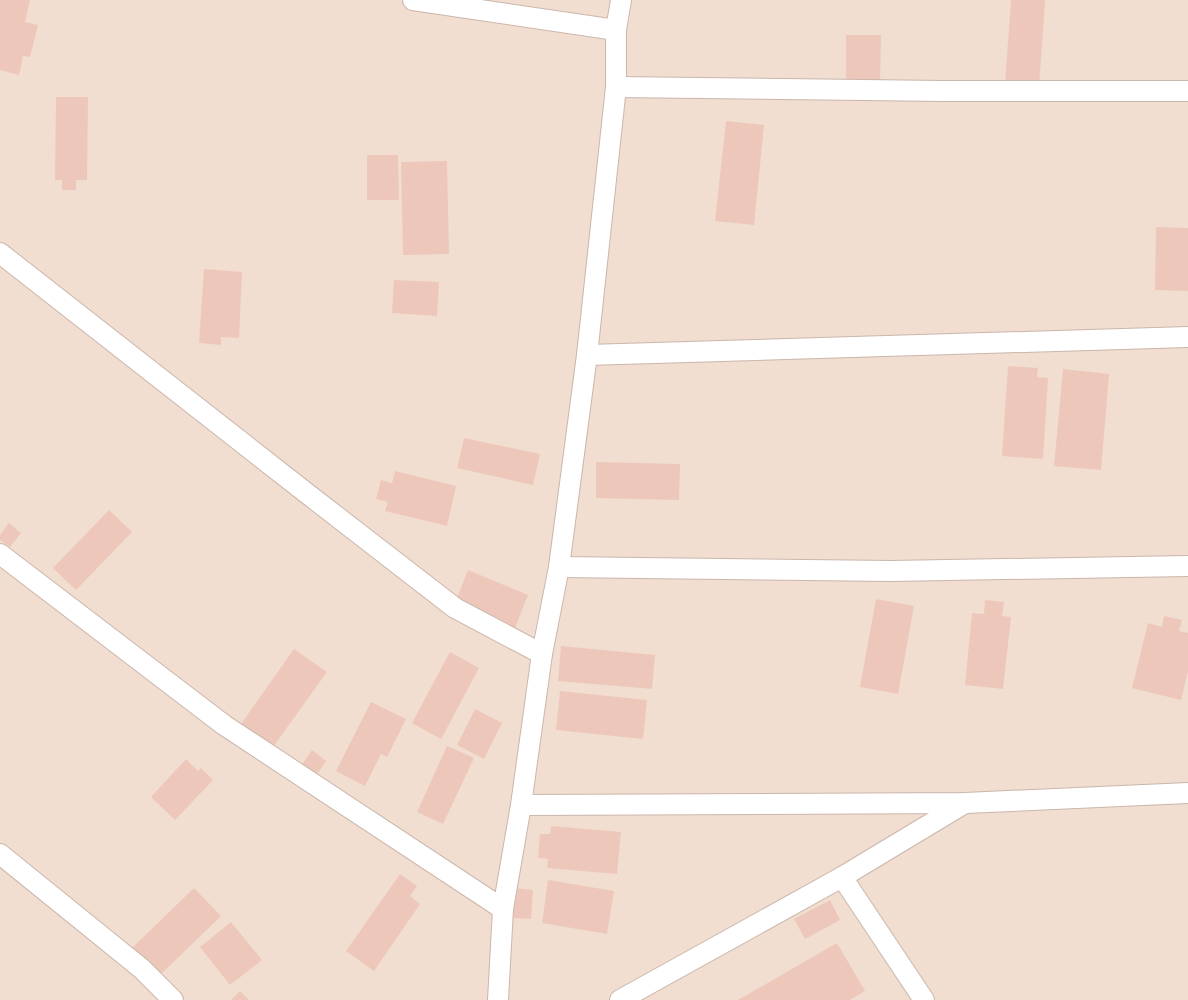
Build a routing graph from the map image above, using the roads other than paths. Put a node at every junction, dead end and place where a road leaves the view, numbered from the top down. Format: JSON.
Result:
{"nodes":[{"id":1,"x":412,"y":0,"type":"edge"},
{"id":2,"x":620,"y":0,"type":"edge"},
{"id":3,"x":616,"y":30,"type":"junction"},
{"id":4,"x":616,"y":87,"type":"junction"},
{"id":5,"x":1188,"y":91,"type":"edge"},
{"id":6,"x":0,"y":253,"type":"edge"},
{"id":7,"x":1188,"y":337,"type":"edge"},
{"id":8,"x":587,"y":355,"type":"junction"},
{"id":9,"x":0,"y":554,"type":"edge"},
{"id":10,"x":1188,"y":566,"type":"edge"},
{"id":11,"x":559,"y":567,"type":"junction"},
{"id":12,"x":542,"y":654,"type":"junction"},
{"id":13,"x":1188,"y":792,"type":"edge"},
{"id":14,"x":965,"y":803,"type":"junction"},
{"id":15,"x":521,"y":804,"type":"junction"},
{"id":16,"x":0,"y":854,"type":"edge"},
{"id":17,"x":842,"y":877,"type":"junction"},
{"id":18,"x":503,"y":909,"type":"junction"},
{"id":19,"x":173,"y":1000,"type":"edge"},
{"id":20,"x":498,"y":1000,"type":"edge"},
{"id":21,"x":620,"y":1000,"type":"edge"},
{"id":22,"x":924,"y":1000,"type":"edge"}],
"edges":[{"from":1,"to":3,"type":"street"},
{"from":2,"to":3,"type":"street"},
{"from":3,"to":4,"type":"street"},
{"from":4,"to":5,"type":"street"},
{"from":4,"to":8,"type":"street"},
{"from":6,"to":12,"type":"street"},
{"from":7,"to":8,"type":"street"},
{"from":8,"to":11,"type":"street"},
{"from":9,"to":18,"type":"street"},
{"from":10,"to":11,"type":"street"},
{"from":11,"to":12,"type":"street"},
{"from":12,"to":15,"type":"street"},
{"from":13,"to":14,"type":"street"},
{"from":14,"to":15,"type":"street"},
{"from":14,"to":17,"type":"street"},
{"from":15,"to":18,"type":"street"},
{"from":16,"to":19,"type":"street"},
{"from":17,"to":21,"type":"street"},
{"from":17,"to":22,"type":"street"},
{"from":18,"to":20,"type":"street"}]}
